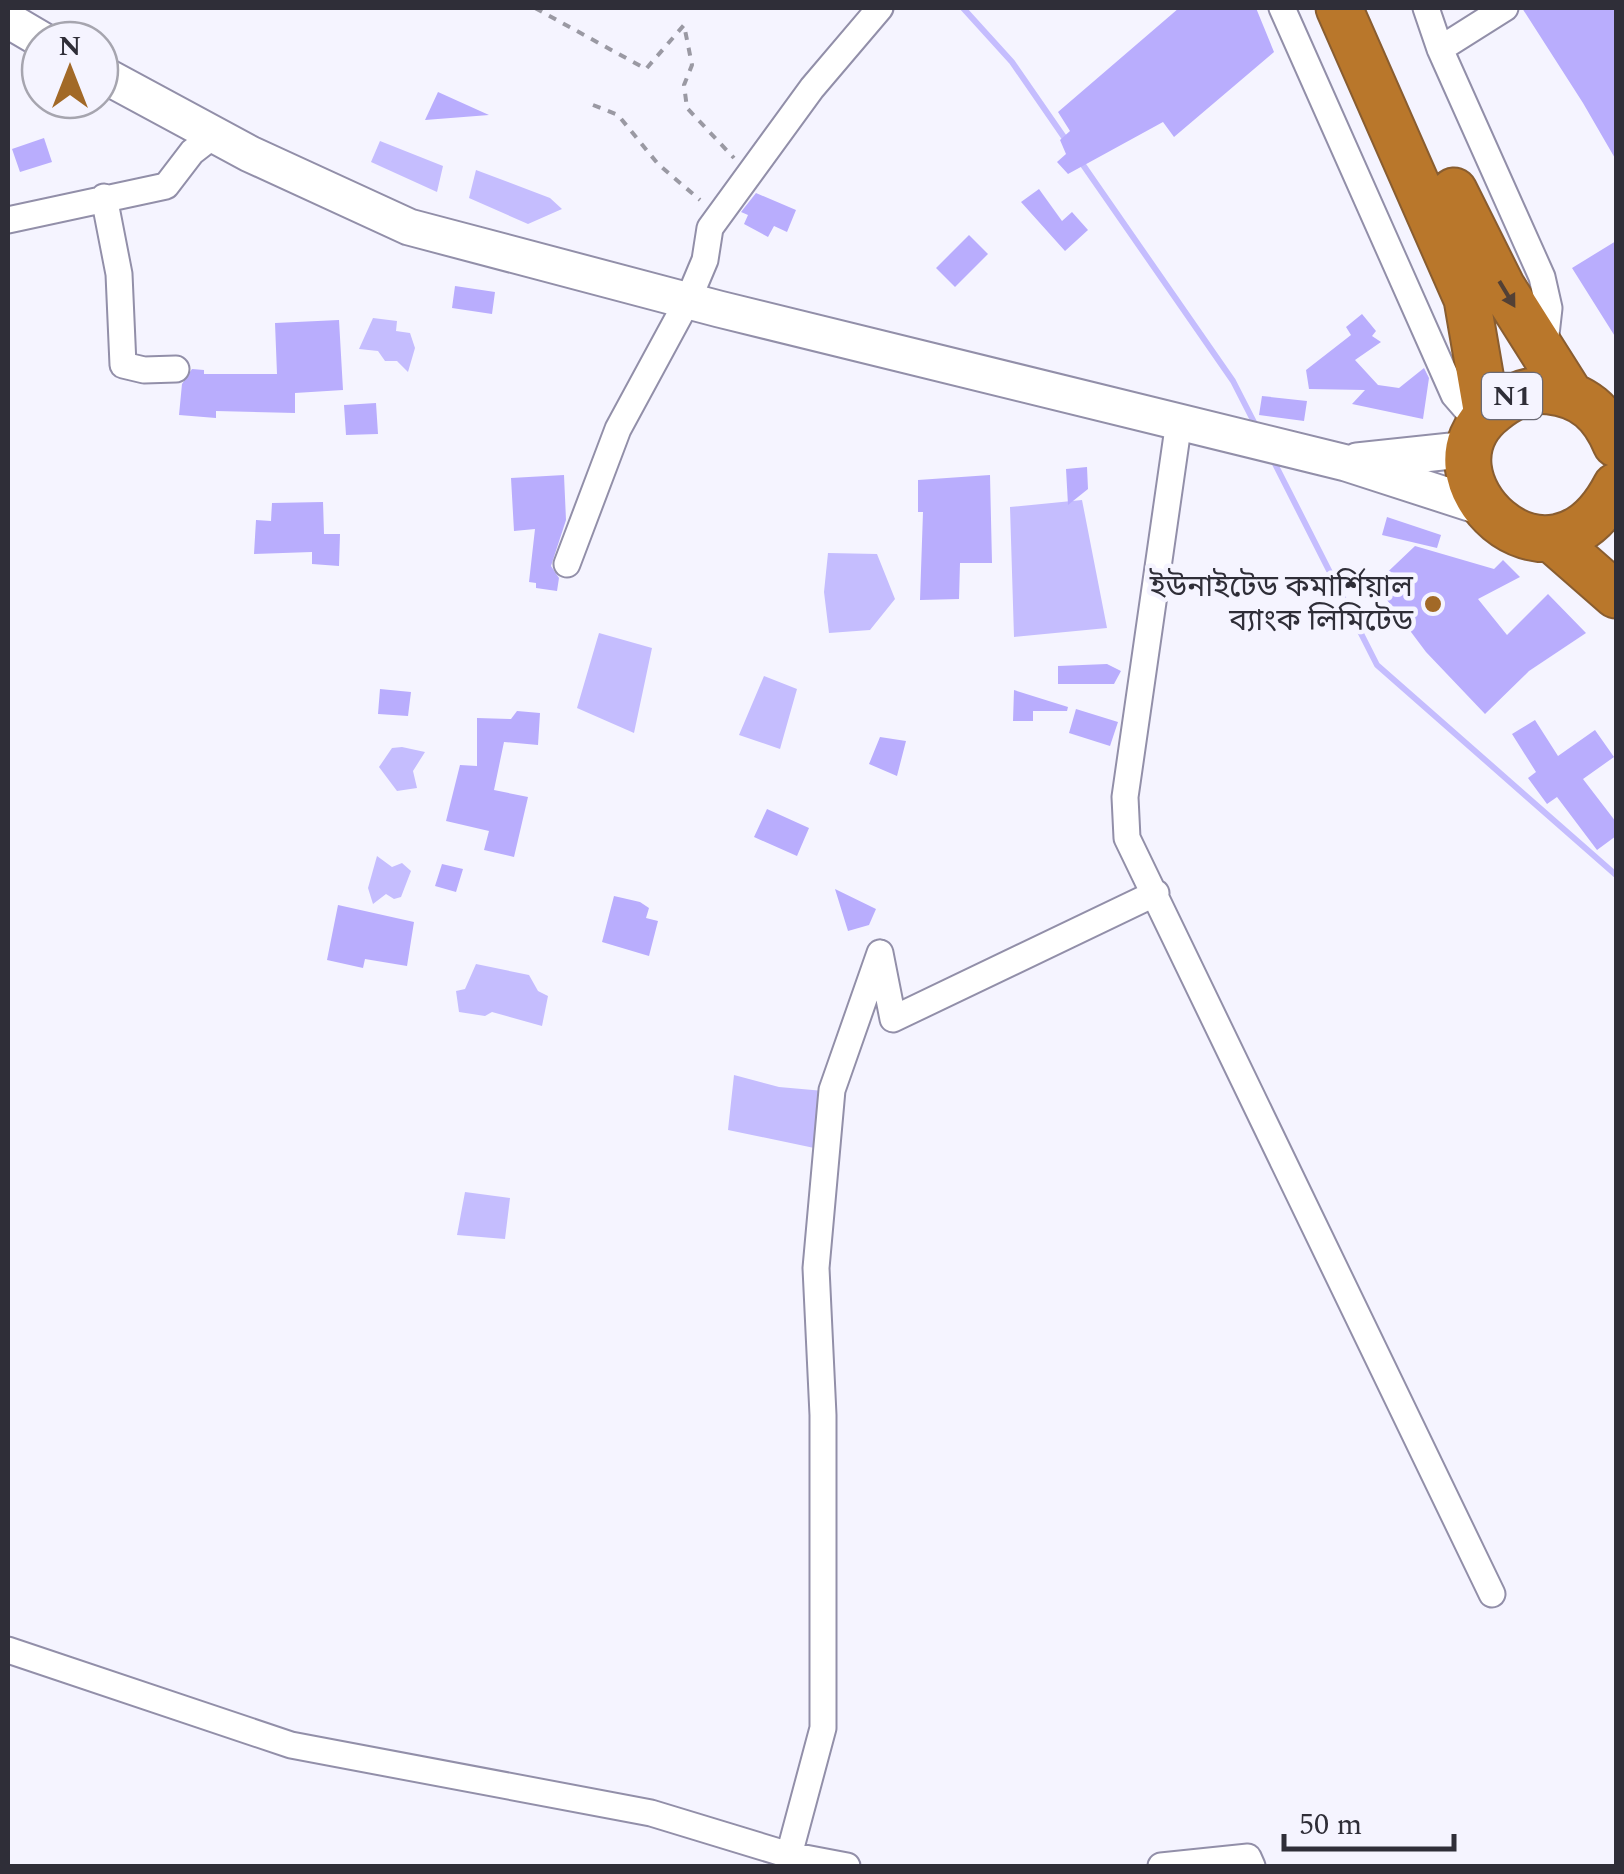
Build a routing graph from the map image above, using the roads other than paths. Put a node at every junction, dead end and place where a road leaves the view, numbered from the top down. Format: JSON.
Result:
{"nodes":[{"id":1,"x":880,"y":8,"type":"edge"},
{"id":2,"x":1282,"y":8,"type":"edge"},
{"id":3,"x":1339,"y":8,"type":"edge"},
{"id":4,"x":1371,"y":8,"type":"edge"},
{"id":5,"x":1426,"y":8,"type":"edge"},
{"id":6,"x":1505,"y":8,"type":"edge"},
{"id":7,"x":1440,"y":49,"type":"junction"},
{"id":8,"x":120,"y":84,"type":"edge"},
{"id":9,"x":214,"y":135,"type":"junction"},
{"id":10,"x":104,"y":197,"type":"junction"},
{"id":11,"x":1449,"y":214,"type":"junction"},
{"id":12,"x":8,"y":220,"type":"edge"},
{"id":13,"x":689,"y":298,"type":"junction"},
{"id":14,"x":1544,"y":352,"type":"junction"},
{"id":15,"x":176,"y":368,"type":"dead end"},
{"id":16,"x":1568,"y":393,"type":"junction"},
{"id":17,"x":1179,"y":421,"type":"junction"},
{"id":18,"x":1479,"y":430,"type":"junction"},
{"id":19,"x":1616,"y":444,"type":"edge"},
{"id":20,"x":1346,"y":462,"type":"junction"},
{"id":21,"x":1616,"y":487,"type":"edge"},
{"id":22,"x":1482,"y":507,"type":"junction"},
{"id":23,"x":1552,"y":539,"type":"junction"},
{"id":24,"x":568,"y":564,"type":"dead end"},
{"id":25,"x":1616,"y":595,"type":"edge"},
{"id":26,"x":1156,"y":892,"type":"junction"},
{"id":27,"x":1492,"y":1594,"type":"dead end"},
{"id":28,"x":8,"y":1650,"type":"edge"},
{"id":29,"x":787,"y":1861,"type":"edge"},
{"id":30,"x":847,"y":1866,"type":"edge"},
{"id":31,"x":1162,"y":1866,"type":"edge"},
{"id":32,"x":1252,"y":1866,"type":"edge"}],
"edges":[{"from":1,"to":13,"type":"street"},
{"from":2,"to":18,"type":"street"},
{"from":3,"to":11,"type":"highway","number":"N1"},
{"from":4,"to":11,"type":"highway","number":"N1"},
{"from":5,"to":7,"type":"street"},
{"from":6,"to":7,"type":"street"},
{"from":7,"to":14,"type":"street"},
{"from":8,"to":9,"type":"main road"},
{"from":9,"to":10,"type":"street"},
{"from":9,"to":13,"type":"main road"},
{"from":10,"to":12,"type":"street"},
{"from":10,"to":15,"type":"street"},
{"from":11,"to":14,"type":"highway","number":"N1","one_way":true},
{"from":11,"to":18,"type":"highway","number":"N1"},
{"from":13,"to":17,"type":"main road"},
{"from":13,"to":24,"type":"street"},
{"from":14,"to":16,"type":"highway","number":"N1"},
{"from":16,"to":18,"type":"highway","number":"N1"},
{"from":16,"to":19,"type":"highway","number":"N1"},
{"from":17,"to":20,"type":"main road"},
{"from":17,"to":26,"type":"street"},
{"from":18,"to":20,"type":"main road"},
{"from":18,"to":22,"type":"highway","number":"N1"},
{"from":20,"to":22,"type":"main road"},
{"from":21,"to":23,"type":"highway"},
{"from":22,"to":23,"type":"highway"},
{"from":23,"to":25,"type":"highway"},
{"from":26,"to":27,"type":"street"},
{"from":26,"to":29,"type":"street"},
{"from":28,"to":29,"type":"street"},
{"from":29,"to":30,"type":"street"},
{"from":31,"to":32,"type":"street"}]}
